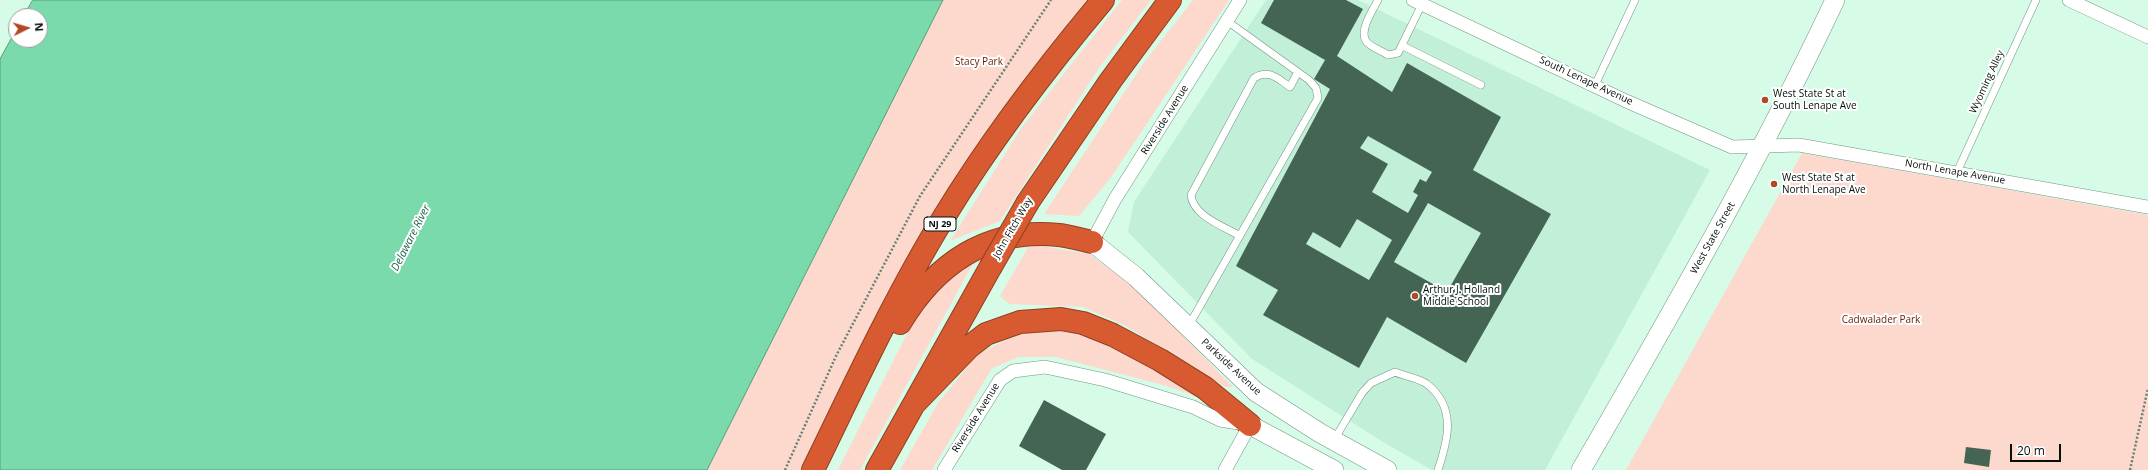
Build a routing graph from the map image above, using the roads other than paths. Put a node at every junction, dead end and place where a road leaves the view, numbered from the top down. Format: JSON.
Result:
{"nodes":[{"id":1,"x":1103,"y":0,"type":"edge"},
{"id":2,"x":1170,"y":0,"type":"edge"},
{"id":3,"x":1240,"y":0,"type":"edge"},
{"id":4,"x":1378,"y":0,"type":"edge"},
{"id":5,"x":1635,"y":0,"type":"edge"},
{"id":6,"x":1835,"y":0,"type":"edge"},
{"id":7,"x":2036,"y":0,"type":"edge"},
{"id":8,"x":2069,"y":0,"type":"edge"},
{"id":9,"x":1417,"y":2,"type":"edge"},
{"id":10,"x":1227,"y":21,"type":"junction"},
{"id":11,"x":2148,"y":37,"type":"edge"},
{"id":12,"x":1403,"y":46,"type":"junction"},
{"id":13,"x":1298,"y":72,"type":"junction"},
{"id":14,"x":1481,"y":85,"type":"dead end"},
{"id":15,"x":1594,"y":85,"type":"junction"},
{"id":16,"x":1762,"y":147,"type":"junction"},
{"id":17,"x":1957,"y":172,"type":"junction"},
{"id":18,"x":2148,"y":207,"type":"edge"},
{"id":19,"x":1240,"y":236,"type":"junction"},
{"id":20,"x":1092,"y":242,"type":"junction"},
{"id":21,"x":1188,"y":327,"type":"junction"},
{"id":22,"x":915,"y":402,"type":"junction"},
{"id":23,"x":1250,"y":425,"type":"junction"},
{"id":24,"x":1334,"y":440,"type":"junction"},
{"id":25,"x":814,"y":469,"type":"edge"},
{"id":26,"x":876,"y":470,"type":"edge"},
{"id":27,"x":944,"y":470,"type":"edge"},
{"id":28,"x":1225,"y":470,"type":"edge"},
{"id":29,"x":1334,"y":470,"type":"edge"},
{"id":30,"x":1387,"y":470,"type":"edge"},
{"id":31,"x":1438,"y":470,"type":"edge"},
{"id":32,"x":1581,"y":470,"type":"edge"}],
"edges":[{"from":1,"to":25,"type":"highway","number":"NJ 29"},
{"from":2,"to":22,"type":"highway","name":"John Fitch Way","bridge":true},
{"from":3,"to":10,"type":"street","name":"Riverside Avenue"},
{"from":4,"to":12,"type":"lane"},
{"from":5,"to":15,"type":"lane"},
{"from":6,"to":16,"type":"main road","name":"West State Street"},
{"from":7,"to":17,"type":"lane","name":"Wyoming Alley"},
{"from":8,"to":11,"type":"street"},
{"from":9,"to":12,"type":"lane"},
{"from":9,"to":15,"type":"street","name":"South Lenape Avenue"},
{"from":10,"to":13,"type":"lane"},
{"from":10,"to":20,"type":"street","name":"Riverside Avenue"},
{"from":12,"to":14,"type":"lane"},
{"from":13,"to":19,"type":"lane"},
{"from":13,"to":19,"type":"lane"},
{"from":15,"to":16,"type":"street","name":"South Lenape Avenue"},
{"from":16,"to":17,"type":"street","name":"North Lenape Avenue"},
{"from":16,"to":32,"type":"main road","name":"West State Street"},
{"from":17,"to":18,"type":"street","name":"North Lenape Avenue"},
{"from":19,"to":21,"type":"lane"},
{"from":20,"to":21,"type":"main road","name":"Parkside Avenue"},
{"from":20,"to":25,"type":"highway"},
{"from":21,"to":24,"type":"main road","name":"Parkside Avenue"},
{"from":22,"to":23,"type":"highway"},
{"from":22,"to":26,"type":"highway","name":"John Fitch Way"},
{"from":23,"to":27,"type":"street","name":"Riverside Avenue"},
{"from":23,"to":28,"type":"street"},
{"from":23,"to":29,"type":"main road"},
{"from":24,"to":30,"type":"main road","name":"Parkside Avenue"},
{"from":24,"to":31,"type":"lane"}]}
